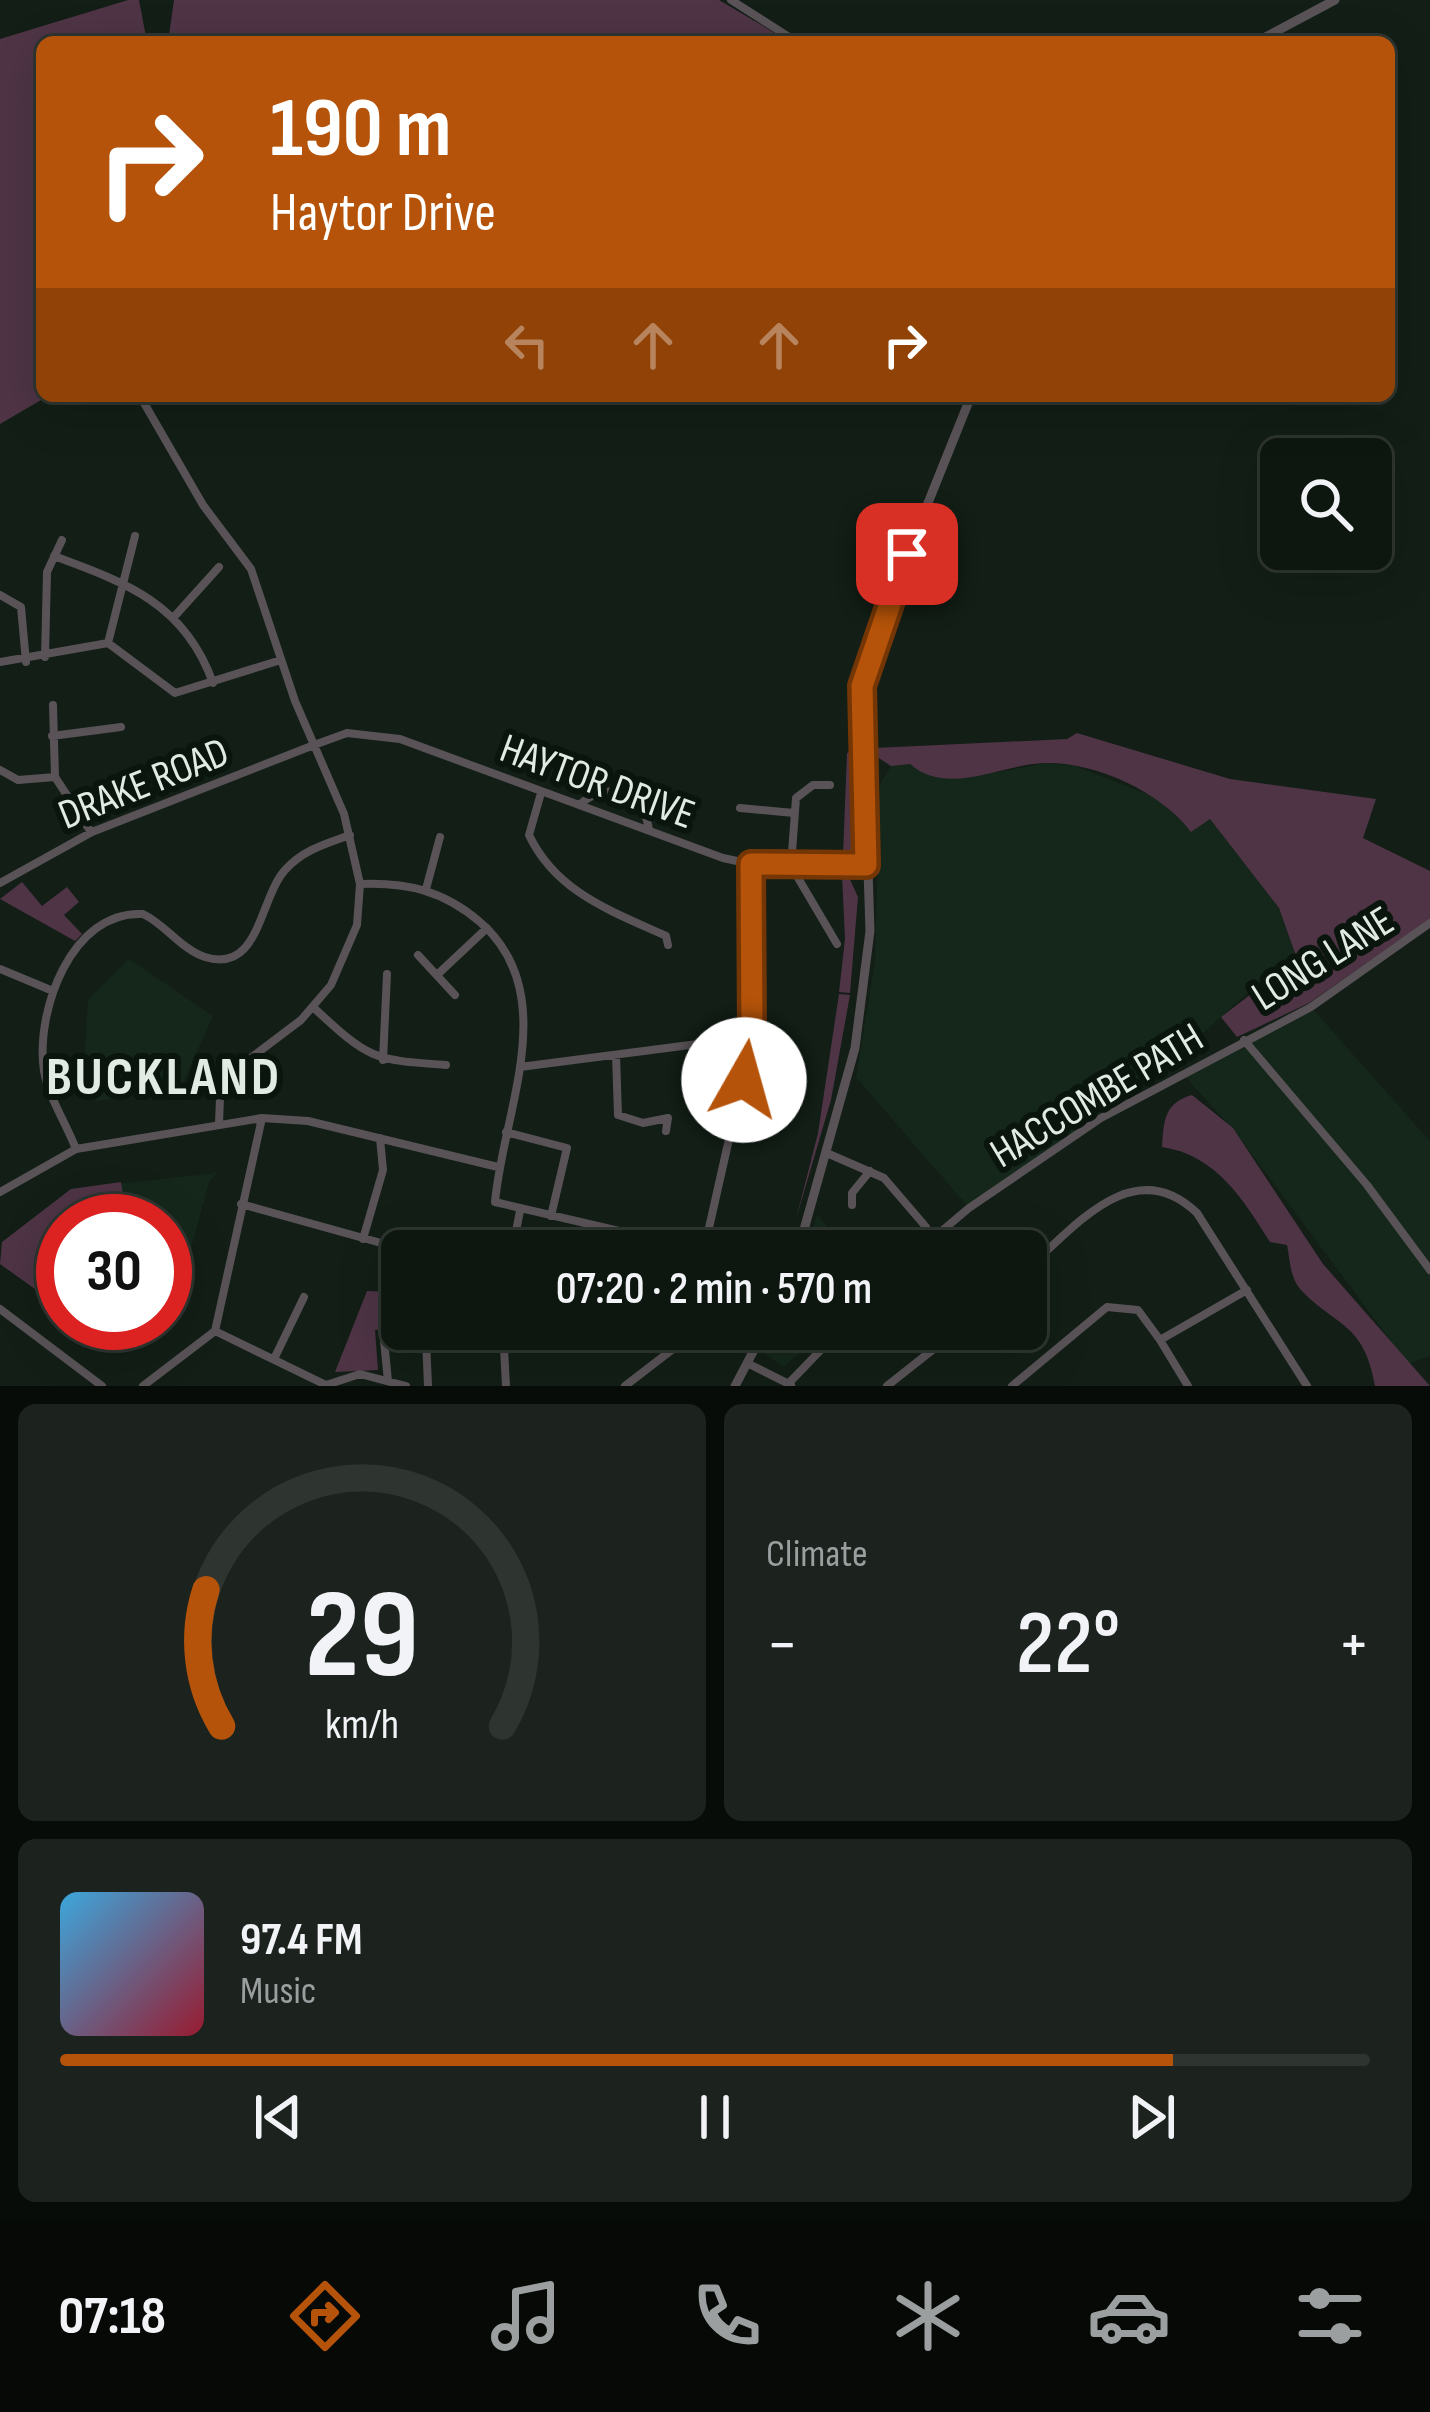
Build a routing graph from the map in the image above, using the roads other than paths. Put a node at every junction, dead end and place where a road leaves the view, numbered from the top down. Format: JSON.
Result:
{"nodes":[{"id":1,"x":730,"y":0,"type":"edge"},
{"id":2,"x":1335,"y":0,"type":"edge"},
{"id":3,"x":787,"y":36,"type":"edge"},
{"id":4,"x":1267,"y":36,"type":"edge"},
{"id":5,"x":143,"y":402,"type":"edge"},
{"id":6,"x":969,"y":402,"type":"edge"},
{"id":7,"x":135,"y":536,"type":"dead end"},
{"id":8,"x":62,"y":540,"type":"dead end"},
{"id":9,"x":54,"y":556,"type":"junction"},
{"id":10,"x":218,"y":567,"type":"dead end"},
{"id":11,"x":123,"y":582,"type":"junction"},
{"id":12,"x":0,"y":595,"type":"edge"},
{"id":13,"x":173,"y":618,"type":"junction"},
{"id":14,"x":108,"y":643,"type":"junction"},
{"id":15,"x":45,"y":657,"type":"junction"},
{"id":16,"x":281,"y":660,"type":"junction"},
{"id":17,"x":0,"y":662,"type":"edge"},
{"id":18,"x":26,"y":662,"type":"junction"},
{"id":19,"x":213,"y":682,"type":"junction"},
{"id":20,"x":53,"y":705,"type":"dead end"},
{"id":21,"x":121,"y":727,"type":"dead end"},
{"id":22,"x":52,"y":736,"type":"junction"},
{"id":23,"x":314,"y":745,"type":"junction"},
{"id":24,"x":0,"y":770,"type":"edge"},
{"id":25,"x":55,"y":777,"type":"junction"},
{"id":26,"x":830,"y":785,"type":"dead end"},
{"id":27,"x":541,"y":793,"type":"junction"},
{"id":28,"x":579,"y":805,"type":"junction"},
{"id":29,"x":740,"y":808,"type":"dead end"},
{"id":30,"x":794,"y":813,"type":"junction"},
{"id":31,"x":649,"y":830,"type":"junction"},
{"id":32,"x":92,"y":832,"type":"junction"},
{"id":33,"x":350,"y":835,"type":"junction"},
{"id":34,"x":440,"y":837,"type":"dead end"},
{"id":35,"x":751,"y":864,"type":"junction"},
{"id":36,"x":866,"y":865,"type":"junction"},
{"id":37,"x":791,"y":866,"type":"junction"},
{"id":38,"x":0,"y":884,"type":"edge"},
{"id":39,"x":360,"y":884,"type":"junction"},
{"id":40,"x":426,"y":889,"type":"junction"},
{"id":41,"x":1430,"y":923,"type":"edge"},
{"id":42,"x":487,"y":928,"type":"junction"},
{"id":43,"x":837,"y":944,"type":"dead end"},
{"id":44,"x":668,"y":945,"type":"dead end"},
{"id":45,"x":418,"y":955,"type":"dead end"},
{"id":46,"x":0,"y":969,"type":"edge"},
{"id":47,"x":387,"y":974,"type":"dead end"},
{"id":48,"x":438,"y":974,"type":"junction"},
{"id":49,"x":53,"y":991,"type":"junction"},
{"id":50,"x":455,"y":995,"type":"dead end"},
{"id":51,"x":314,"y":1008,"type":"junction"},
{"id":52,"x":752,"y":1037,"type":"junction"},
{"id":53,"x":1244,"y":1040,"type":"junction"},
{"id":54,"x":616,"y":1055,"type":"junction"},
{"id":55,"x":383,"y":1060,"type":"junction"},
{"id":56,"x":446,"y":1065,"type":"dead end"},
{"id":57,"x":520,"y":1066,"type":"junction"},
{"id":58,"x":262,"y":1118,"type":"junction"},
{"id":59,"x":219,"y":1123,"type":"junction"},
{"id":60,"x":666,"y":1131,"type":"dead end"},
{"id":61,"x":506,"y":1132,"type":"junction"},
{"id":62,"x":380,"y":1138,"type":"junction"},
{"id":63,"x":76,"y":1149,"type":"junction"},
{"id":64,"x":829,"y":1154,"type":"junction"},
{"id":65,"x":498,"y":1167,"type":"junction"},
{"id":66,"x":870,"y":1171,"type":"junction"},
{"id":67,"x":0,"y":1192,"type":"edge"},
{"id":68,"x":241,"y":1204,"type":"junction"},
{"id":69,"x":852,"y":1205,"type":"dead end"},
{"id":70,"x":520,"y":1211,"type":"junction"},
{"id":71,"x":551,"y":1216,"type":"junction"},
{"id":72,"x":926,"y":1227,"type":"dead end"},
{"id":73,"x":516,"y":1230,"type":"edge"},
{"id":74,"x":606,"y":1230,"type":"edge"},
{"id":75,"x":710,"y":1230,"type":"edge"},
{"id":76,"x":805,"y":1230,"type":"edge"},
{"id":77,"x":944,"y":1230,"type":"edge"},
{"id":78,"x":363,"y":1239,"type":"junction"},
{"id":79,"x":381,"y":1244,"type":"edge"},
{"id":80,"x":1047,"y":1252,"type":"edge"},
{"id":81,"x":1430,"y":1270,"type":"edge"},
{"id":82,"x":1247,"y":1290,"type":"junction"},
{"id":83,"x":304,"y":1297,"type":"dead end"},
{"id":84,"x":0,"y":1309,"type":"edge"},
{"id":85,"x":214,"y":1330,"type":"junction"},
{"id":86,"x":1160,"y":1340,"type":"junction"},
{"id":87,"x":384,"y":1350,"type":"edge"},
{"id":88,"x":426,"y":1350,"type":"edge"},
{"id":89,"x":504,"y":1350,"type":"edge"},
{"id":90,"x":672,"y":1350,"type":"edge"},
{"id":91,"x":757,"y":1350,"type":"edge"},
{"id":92,"x":822,"y":1350,"type":"edge"},
{"id":93,"x":932,"y":1350,"type":"edge"},
{"id":94,"x":274,"y":1359,"type":"junction"},
{"id":95,"x":751,"y":1365,"type":"junction"},
{"id":96,"x":388,"y":1381,"type":"junction"},
{"id":97,"x":323,"y":1385,"type":"edge"},
{"id":98,"x":790,"y":1385,"type":"edge"},
{"id":99,"x":102,"y":1386,"type":"edge"},
{"id":100,"x":143,"y":1386,"type":"edge"},
{"id":101,"x":406,"y":1386,"type":"edge"},
{"id":102,"x":428,"y":1386,"type":"edge"},
{"id":103,"x":506,"y":1386,"type":"edge"},
{"id":104,"x":625,"y":1386,"type":"edge"},
{"id":105,"x":735,"y":1386,"type":"edge"},
{"id":106,"x":887,"y":1386,"type":"edge"},
{"id":107,"x":1012,"y":1386,"type":"edge"},
{"id":108,"x":1188,"y":1386,"type":"edge"},
{"id":109,"x":1307,"y":1386,"type":"edge"}],
"edges":[{"from":1,"to":3,"type":"street"},
{"from":2,"to":4,"type":"street"},
{"from":5,"to":16,"type":"street"},
{"from":6,"to":36,"type":"street"},
{"from":7,"to":11,"type":"street"},
{"from":8,"to":9,"type":"street"},
{"from":9,"to":11,"type":"street"},
{"from":9,"to":15,"type":"street"},
{"from":10,"to":13,"type":"street"},
{"from":11,"to":13,"type":"street"},
{"from":11,"to":14,"type":"street"},
{"from":12,"to":18,"type":"street"},
{"from":13,"to":19,"type":"street"},
{"from":14,"to":15,"type":"street"},
{"from":14,"to":19,"type":"street"},
{"from":15,"to":18,"type":"street"},
{"from":16,"to":19,"type":"street"},
{"from":16,"to":23,"type":"street"},
{"from":17,"to":18,"type":"street"},
{"from":20,"to":22,"type":"street"},
{"from":21,"to":22,"type":"street"},
{"from":22,"to":25,"type":"street"},
{"from":23,"to":27,"type":"street","name":"HAYTOR DRIVE"},
{"from":23,"to":32,"type":"street","name":"DRAKE ROAD"},
{"from":23,"to":33,"type":"street"},
{"from":24,"to":25,"type":"street"},
{"from":25,"to":32,"type":"street"},
{"from":26,"to":30,"type":"street"},
{"from":27,"to":28,"type":"street","name":"HAYTOR DRIVE"},
{"from":27,"to":44,"type":"street"},
{"from":28,"to":31,"type":"street","name":"HAYTOR DRIVE"},
{"from":28,"to":31,"type":"street"},
{"from":29,"to":30,"type":"street"},
{"from":30,"to":37,"type":"street"},
{"from":31,"to":35,"type":"street","name":"HAYTOR DRIVE"},
{"from":32,"to":38,"type":"street","name":"DRAKE ROAD"},
{"from":33,"to":39,"type":"street"},
{"from":33,"to":49,"type":"street"},
{"from":34,"to":40,"type":"street"},
{"from":35,"to":37,"type":"street","name":"HAYTOR DRIVE"},
{"from":35,"to":52,"type":"street"},
{"from":36,"to":37,"type":"street","name":"HAYTOR DRIVE"},
{"from":36,"to":64,"type":"street"},
{"from":37,"to":43,"type":"street"},
{"from":39,"to":40,"type":"street"},
{"from":39,"to":51,"type":"street"},
{"from":40,"to":42,"type":"street"},
{"from":41,"to":53,"type":"street","name":"LONG LANE"},
{"from":42,"to":48,"type":"street"},
{"from":42,"to":57,"type":"street"},
{"from":45,"to":48,"type":"street"},
{"from":46,"to":49,"type":"street"},
{"from":47,"to":55,"type":"street"},
{"from":48,"to":50,"type":"street"},
{"from":49,"to":63,"type":"street"},
{"from":51,"to":55,"type":"street"},
{"from":51,"to":59,"type":"street"},
{"from":52,"to":54,"type":"street"},
{"from":52,"to":75,"type":"street"},
{"from":53,"to":77,"type":"street","name":"HACCOMBE PATH"},
{"from":53,"to":81,"type":"street","name":"HACCOMBE PATH"},
{"from":54,"to":57,"type":"street"},
{"from":54,"to":60,"type":"street"},
{"from":55,"to":56,"type":"street"},
{"from":57,"to":61,"type":"street"},
{"from":58,"to":59,"type":"street"},
{"from":58,"to":62,"type":"street"},
{"from":58,"to":68,"type":"street"},
{"from":59,"to":63,"type":"street"},
{"from":61,"to":65,"type":"street"},
{"from":61,"to":71,"type":"street"},
{"from":62,"to":65,"type":"street"},
{"from":62,"to":78,"type":"street"},
{"from":63,"to":67,"type":"street"},
{"from":64,"to":66,"type":"street"},
{"from":64,"to":76,"type":"street"},
{"from":65,"to":70,"type":"street"},
{"from":66,"to":69,"type":"street"},
{"from":66,"to":72,"type":"street"},
{"from":68,"to":78,"type":"street"},
{"from":68,"to":85,"type":"street"},
{"from":70,"to":71,"type":"street"},
{"from":70,"to":73,"type":"street"},
{"from":71,"to":74,"type":"street"},
{"from":78,"to":79,"type":"street"},
{"from":80,"to":82,"type":"street"},
{"from":82,"to":86,"type":"street"},
{"from":82,"to":109,"type":"street"},
{"from":83,"to":94,"type":"street"},
{"from":84,"to":99,"type":"street"},
{"from":85,"to":94,"type":"street"},
{"from":85,"to":100,"type":"street"},
{"from":86,"to":107,"type":"street"},
{"from":86,"to":108,"type":"street"},
{"from":87,"to":96,"type":"street"},
{"from":88,"to":102,"type":"street"},
{"from":89,"to":103,"type":"street"},
{"from":90,"to":104,"type":"street"},
{"from":91,"to":95,"type":"street"},
{"from":92,"to":98,"type":"street"},
{"from":93,"to":106,"type":"street"},
{"from":94,"to":97,"type":"street"},
{"from":95,"to":98,"type":"street"},
{"from":95,"to":105,"type":"street"},
{"from":96,"to":97,"type":"street"},
{"from":96,"to":101,"type":"street"}]}
